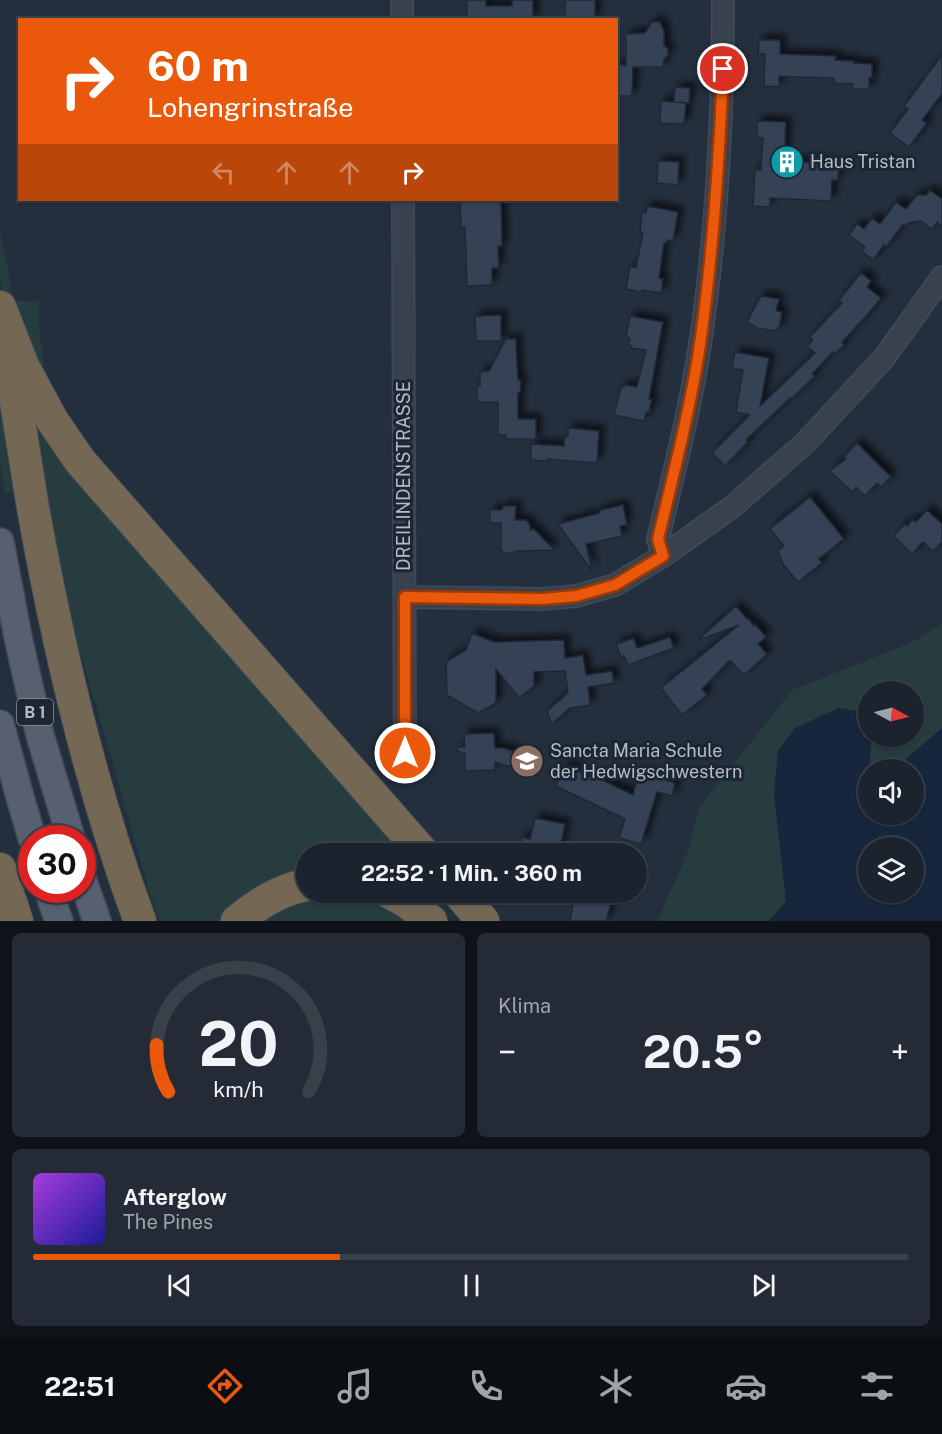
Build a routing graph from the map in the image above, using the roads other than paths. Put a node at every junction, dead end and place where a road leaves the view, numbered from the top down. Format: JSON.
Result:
{"nodes":[{"id":1,"x":402,"y":0,"type":"edge"},
{"id":2,"x":723,"y":0,"type":"edge"},
{"id":3,"x":402,"y":18,"type":"edge"},
{"id":4,"x":402,"y":201,"type":"edge"},
{"id":5,"x":942,"y":277,"type":"edge"},
{"id":6,"x":1,"y":310,"type":"edge"},
{"id":7,"x":0,"y":542,"type":"edge"},
{"id":8,"x":663,"y":556,"type":"junction"},
{"id":9,"x":405,"y":597,"type":"junction"},
{"id":10,"x":0,"y":724,"type":"edge"},
{"id":11,"x":405,"y":753,"type":"dead end"},
{"id":12,"x":28,"y":825,"type":"edge"},
{"id":13,"x":67,"y":825,"type":"edge"},
{"id":14,"x":414,"y":843,"type":"edge"},
{"id":15,"x":0,"y":869,"type":"edge"},
{"id":16,"x":296,"y":888,"type":"edge"},
{"id":17,"x":53,"y":903,"type":"edge"},
{"id":18,"x":91,"y":903,"type":"edge"},
{"id":19,"x":408,"y":903,"type":"edge"},
{"id":20,"x":467,"y":903,"type":"edge"},
{"id":21,"x":17,"y":921,"type":"edge"},
{"id":22,"x":59,"y":921,"type":"edge"},
{"id":23,"x":97,"y":921,"type":"edge"},
{"id":24,"x":140,"y":921,"type":"edge"},
{"id":25,"x":237,"y":921,"type":"edge"},
{"id":26,"x":431,"y":921,"type":"edge"},
{"id":27,"x":483,"y":921,"type":"edge"}],
"edges":[{"from":1,"to":3,"type":"street"},
{"from":2,"to":8,"type":"street"},
{"from":4,"to":9,"type":"street","name":"DREILINDENSTRASSE"},
{"from":5,"to":8,"type":"street"},
{"from":6,"to":14,"type":"highway"},
{"from":6,"to":24,"type":"highway"},
{"from":7,"to":13,"type":"main road","number":"B 1"},
{"from":8,"to":9,"type":"street"},
{"from":9,"to":11,"type":"street","name":"DREILINDENSTRASSE"},
{"from":10,"to":12,"type":"main road","number":"B 1"},
{"from":15,"to":21,"type":"highway"},
{"from":16,"to":25,"type":"highway"},
{"from":17,"to":22,"type":"main road"},
{"from":18,"to":23,"type":"main road"},
{"from":19,"to":26,"type":"highway"},
{"from":20,"to":27,"type":"highway"}]}
